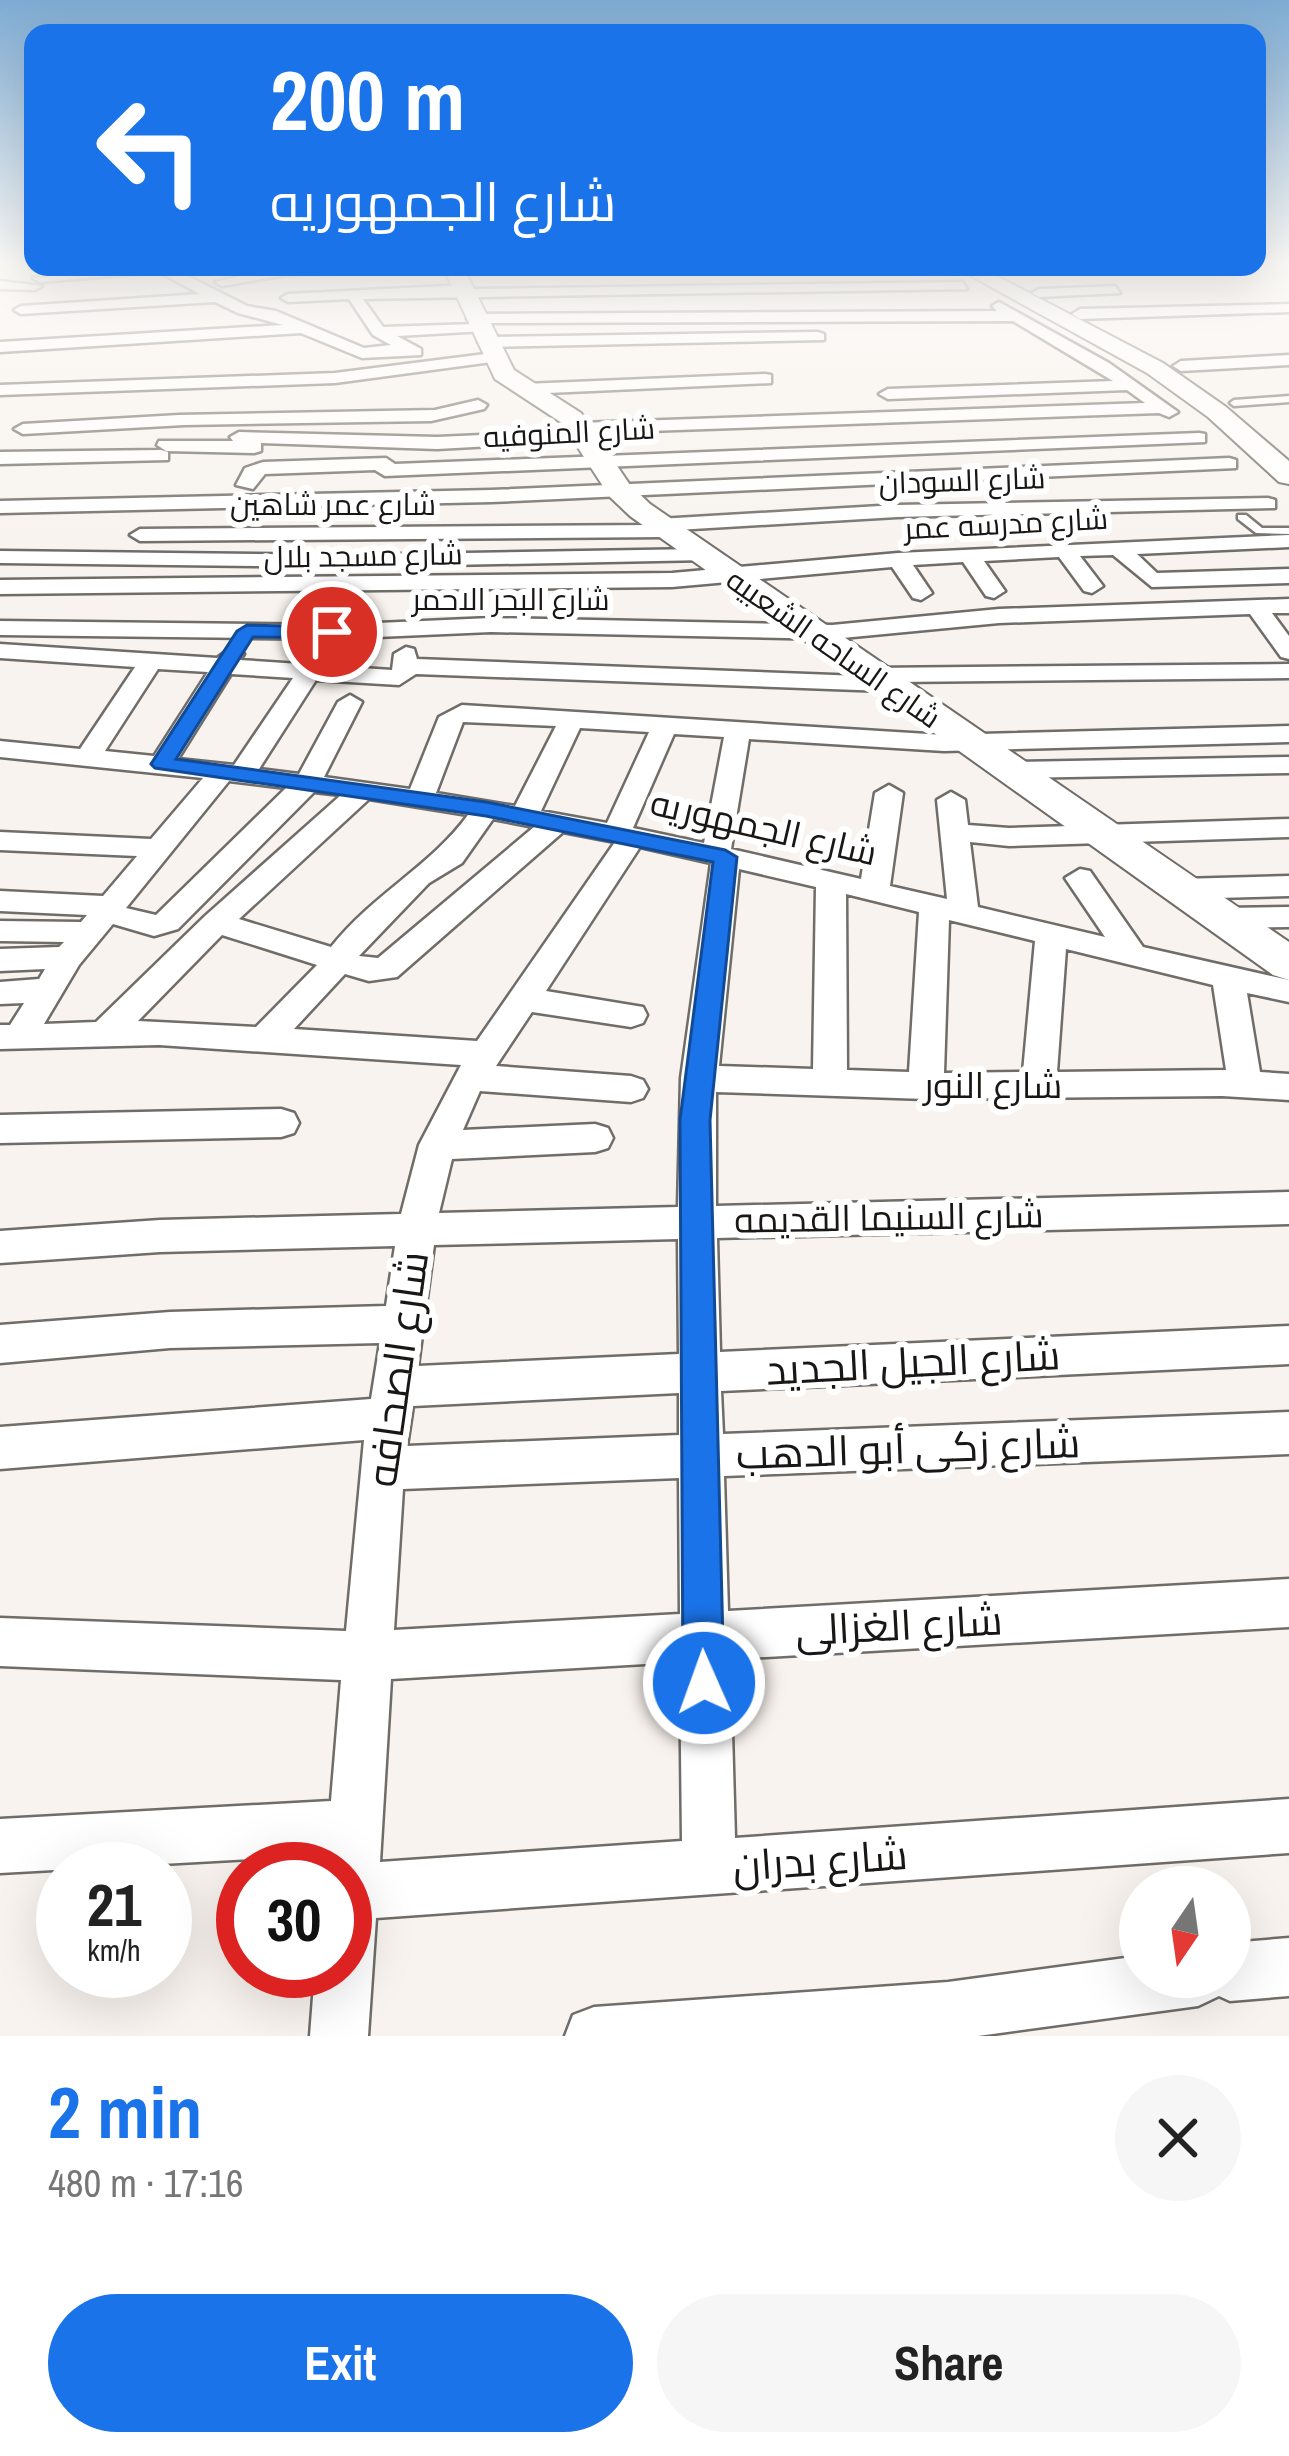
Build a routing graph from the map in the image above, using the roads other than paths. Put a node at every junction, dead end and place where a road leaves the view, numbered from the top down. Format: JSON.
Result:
{"nodes":[{"id":1,"x":167,"y":360,"type":"edge"},
{"id":2,"x":262,"y":360,"type":"edge"},
{"id":3,"x":287,"y":360,"type":"edge"},
{"id":4,"x":430,"y":360,"type":"edge"},
{"id":5,"x":440,"y":360,"type":"edge"},
{"id":6,"x":497,"y":360,"type":"edge"},
{"id":7,"x":1090,"y":360,"type":"edge"},
{"id":8,"x":1133,"y":360,"type":"edge"},
{"id":9,"x":1169,"y":360,"type":"edge"},
{"id":10,"x":1289,"y":360,"type":"edge"},
{"id":11,"x":233,"y":364,"type":"dead end"},
{"id":12,"x":438,"y":364,"type":"junction"},
{"id":13,"x":0,"y":365,"type":"edge"},
{"id":14,"x":1180,"y":366,"type":"junction"},
{"id":15,"x":378,"y":374,"type":"junction"},
{"id":16,"x":223,"y":381,"type":"junction"},
{"id":17,"x":1132,"y":385,"type":"junction"},
{"id":18,"x":188,"y":389,"type":"junction"},
{"id":19,"x":398,"y":389,"type":"junction"},
{"id":20,"x":525,"y":389,"type":"junction"},
{"id":21,"x":0,"y":390,"type":"edge"},
{"id":22,"x":858,"y":395,"type":"dead end"},
{"id":23,"x":1289,"y":398,"type":"edge"},
{"id":24,"x":1234,"y":404,"type":"junction"},
{"id":25,"x":478,"y":405,"type":"dead end"},
{"id":26,"x":91,"y":406,"type":"dead end"},
{"id":27,"x":1164,"y":408,"type":"junction"},
{"id":28,"x":429,"y":414,"type":"junction"},
{"id":29,"x":300,"y":426,"type":"junction"},
{"id":30,"x":25,"y":428,"type":"junction"},
{"id":31,"x":579,"y":433,"type":"junction"},
{"id":32,"x":89,"y":434,"type":"dead end"},
{"id":33,"x":1199,"y":438,"type":"junction"},
{"id":34,"x":388,"y":441,"type":"junction"},
{"id":35,"x":465,"y":441,"type":"junction"},
{"id":36,"x":0,"y":446,"type":"edge"},
{"id":37,"x":1289,"y":447,"type":"edge"},
{"id":38,"x":160,"y":455,"type":"junction"},
{"id":39,"x":0,"y":458,"type":"edge"},
{"id":40,"x":385,"y":467,"type":"junction"},
{"id":41,"x":53,"y":470,"type":"dead end"},
{"id":42,"x":1289,"y":476,"type":"edge"},
{"id":43,"x":247,"y":484,"type":"dead end"},
{"id":44,"x":1248,"y":484,"type":"junction"},
{"id":45,"x":620,"y":491,"type":"junction"},
{"id":46,"x":382,"y":499,"type":"junction"},
{"id":47,"x":34,"y":506,"type":"junction"},
{"id":48,"x":0,"y":507,"type":"edge"},
{"id":49,"x":1242,"y":517,"type":"dead end"},
{"id":50,"x":1289,"y":527,"type":"edge"},
{"id":51,"x":662,"y":528,"type":"junction"},
{"id":52,"x":0,"y":536,"type":"edge"},
{"id":53,"x":1289,"y":541,"type":"edge"},
{"id":54,"x":1117,"y":547,"type":"junction"},
{"id":55,"x":1064,"y":550,"type":"junction"},
{"id":56,"x":969,"y":555,"type":"junction"},
{"id":57,"x":0,"y":556,"type":"edge"},
{"id":58,"x":898,"y":559,"type":"junction"},
{"id":59,"x":713,"y":565,"type":"junction"},
{"id":60,"x":1289,"y":575,"type":"edge"},
{"id":61,"x":1092,"y":586,"type":"dead end"},
{"id":62,"x":0,"y":587,"type":"edge"},
{"id":63,"x":994,"y":591,"type":"dead end"},
{"id":64,"x":921,"y":593,"type":"dead end"},
{"id":65,"x":1289,"y":606,"type":"edge"},
{"id":66,"x":1256,"y":607,"type":"junction"},
{"id":67,"x":410,"y":629,"type":"junction"},
{"id":68,"x":807,"y":630,"type":"junction"},
{"id":69,"x":247,"y":631,"type":"junction"},
{"id":70,"x":1,"y":636,"type":"edge"},
{"id":71,"x":1289,"y":652,"type":"edge"},
{"id":72,"x":150,"y":662,"type":"junction"},
{"id":73,"x":404,"y":666,"type":"junction"},
{"id":74,"x":224,"y":667,"type":"junction"},
{"id":75,"x":1289,"y":671,"type":"edge"},
{"id":76,"x":308,"y":673,"type":"junction"},
{"id":77,"x":878,"y":680,"type":"junction"},
{"id":78,"x":350,"y":702,"type":"dead end"},
{"id":79,"x":572,"y":719,"type":"junction"},
{"id":80,"x":665,"y":725,"type":"junction"},
{"id":81,"x":738,"y":730,"type":"junction"},
{"id":82,"x":1289,"y":734,"type":"edge"},
{"id":83,"x":970,"y":742,"type":"junction"},
{"id":84,"x":0,"y":749,"type":"edge"},
{"id":85,"x":88,"y":757,"type":"junction"},
{"id":86,"x":162,"y":764,"type":"junction"},
{"id":87,"x":1289,"y":764,"type":"edge"},
{"id":88,"x":1012,"y":770,"type":"junction"},
{"id":89,"x":232,"y":772,"type":"junction"},
{"id":90,"x":308,"y":782,"type":"junction"},
{"id":91,"x":362,"y":790,"type":"junction"},
{"id":92,"x":889,"y":793,"type":"dead end"},
{"id":93,"x":420,"y":799,"type":"junction"},
{"id":94,"x":951,"y":800,"type":"dead end"},
{"id":95,"x":486,"y":809,"type":"junction"},
{"id":96,"x":524,"y":816,"type":"junction"},
{"id":97,"x":557,"y":822,"type":"junction"},
{"id":98,"x":1289,"y":828,"type":"edge"},
{"id":99,"x":954,"y":832,"type":"junction"},
{"id":100,"x":1100,"y":832,"type":"junction"},
{"id":101,"x":625,"y":836,"type":"junction"},
{"id":102,"x":0,"y":841,"type":"edge"},
{"id":103,"x":156,"y":848,"type":"junction"},
{"id":104,"x":721,"y":856,"type":"junction"},
{"id":105,"x":1080,"y":878,"type":"dead end"},
{"id":106,"x":831,"y":882,"type":"junction"},
{"id":107,"x":1289,"y":886,"type":"edge"},
{"id":108,"x":1180,"y":889,"type":"junction"},
{"id":109,"x":874,"y":892,"type":"junction"},
{"id":110,"x":0,"y":902,"type":"edge"},
{"id":111,"x":949,"y":911,"type":"junction"},
{"id":112,"x":1289,"y":917,"type":"edge"},
{"id":113,"x":1224,"y":918,"type":"junction"},
{"id":114,"x":216,"y":923,"type":"junction"},
{"id":115,"x":93,"y":927,"type":"junction"},
{"id":116,"x":0,"y":931,"type":"edge"},
{"id":117,"x":1051,"y":935,"type":"junction"},
{"id":118,"x":1132,"y":955,"type":"junction"},
{"id":119,"x":0,"y":959,"type":"edge"},
{"id":120,"x":338,"y":960,"type":"junction"},
{"id":121,"x":1289,"y":964,"type":"edge"},
{"id":122,"x":1228,"y":978,"type":"junction"},
{"id":123,"x":46,"y":990,"type":"junction"},
{"id":124,"x":1289,"y":992,"type":"edge"},
{"id":125,"x":0,"y":993,"type":"edge"},
{"id":126,"x":523,"y":999,"type":"junction"},
{"id":127,"x":631,"y":1015,"type":"dead end"},
{"id":128,"x":108,"y":1031,"type":"junction"},
{"id":129,"x":10,"y":1036,"type":"edge"},
{"id":130,"x":265,"y":1038,"type":"junction"},
{"id":131,"x":478,"y":1065,"type":"junction"},
{"id":132,"x":698,"y":1078,"type":"junction"},
{"id":133,"x":830,"y":1083,"type":"junction"},
{"id":134,"x":1245,"y":1084,"type":"junction"},
{"id":135,"x":926,"y":1085,"type":"junction"},
{"id":136,"x":1039,"y":1085,"type":"junction"},
{"id":137,"x":1289,"y":1087,"type":"edge"},
{"id":138,"x":631,"y":1089,"type":"dead end"},
{"id":139,"x":281,"y":1123,"type":"dead end"},
{"id":140,"x":0,"y":1129,"type":"edge"},
{"id":141,"x":595,"y":1138,"type":"dead end"},
{"id":142,"x":437,"y":1145,"type":"junction"},
{"id":143,"x":1287,"y":1213,"type":"edge"},
{"id":144,"x":696,"y":1221,"type":"junction"},
{"id":145,"x":416,"y":1231,"type":"junction"},
{"id":146,"x":0,"y":1247,"type":"edge"},
{"id":147,"x":403,"y":1324,"type":"junction"},
{"id":148,"x":0,"y":1344,"type":"edge"},
{"id":149,"x":1289,"y":1345,"type":"edge"},
{"id":150,"x":698,"y":1372,"type":"junction"},
{"id":151,"x":391,"y":1402,"type":"junction"},
{"id":152,"x":1289,"y":1433,"type":"edge"},
{"id":153,"x":0,"y":1448,"type":"edge"},
{"id":154,"x":698,"y":1456,"type":"junction"},
{"id":155,"x":382,"y":1468,"type":"junction"},
{"id":156,"x":1289,"y":1604,"type":"edge"},
{"id":157,"x":702,"y":1637,"type":"junction"},
{"id":158,"x":0,"y":1642,"type":"edge"},
{"id":159,"x":365,"y":1656,"type":"junction"},
{"id":160,"x":1289,"y":1826,"type":"edge"},
{"id":161,"x":353,"y":1828,"type":"junction"},
{"id":162,"x":352,"y":1842,"type":"edge"},
{"id":163,"x":0,"y":1846,"type":"edge"},
{"id":164,"x":709,"y":1868,"type":"junction"},
{"id":165,"x":372,"y":1891,"type":"edge"},
{"id":166,"x":1289,"y":1966,"type":"edge"},
{"id":167,"x":1251,"y":1970,"type":"edge"},
{"id":168,"x":1119,"y":1988,"type":"edge"},
{"id":169,"x":342,"y":1998,"type":"edge"},
{"id":170,"x":339,"y":2036,"type":"edge"},
{"id":171,"x":594,"y":2036,"type":"edge"}],
"edges":[{"from":1,"to":13,"type":"street"},
{"from":2,"to":16,"type":"street"},
{"from":3,"to":15,"type":"street"},
{"from":4,"to":12,"type":"street"},
{"from":5,"to":12,"type":"street"},
{"from":6,"to":20,"type":"street","name":"شارع الساحه الشعبيه"},
{"from":7,"to":17,"type":"street"},
{"from":8,"to":42,"type":"street"},
{"from":9,"to":14,"type":"street"},
{"from":10,"to":14,"type":"street"},
{"from":11,"to":16,"type":"street"},
{"from":12,"to":15,"type":"street"},
{"from":14,"to":24,"type":"street"},
{"from":15,"to":19,"type":"street"},
{"from":16,"to":18,"type":"street"},
{"from":17,"to":22,"type":"street"},
{"from":17,"to":27,"type":"street"},
{"from":18,"to":19,"type":"street"},
{"from":18,"to":21,"type":"street"},
{"from":18,"to":38,"type":"street"},
{"from":19,"to":28,"type":"street"},
{"from":20,"to":31,"type":"street","name":"شارع الساحه الشعبيه"},
{"from":20,"to":31,"type":"street"},
{"from":23,"to":24,"type":"lane"},
{"from":24,"to":37,"type":"street"},
{"from":25,"to":28,"type":"street"},
{"from":26,"to":30,"type":"street"},
{"from":27,"to":31,"type":"street"},
{"from":27,"to":33,"type":"street"},
{"from":28,"to":29,"type":"street"},
{"from":28,"to":35,"type":"street"},
{"from":29,"to":34,"type":"street"},
{"from":29,"to":38,"type":"street"},
{"from":29,"to":38,"type":"street"},
{"from":30,"to":36,"type":"street"},
{"from":30,"to":38,"type":"street"},
{"from":31,"to":33,"type":"street","name":"شارع المنوفيه"},
{"from":31,"to":35,"type":"street"},
{"from":31,"to":40,"type":"street","name":"شارع المنوفيه"},
{"from":31,"to":45,"type":"street","name":"شارع الساحه الشعبيه"},
{"from":32,"to":38,"type":"street"},
{"from":33,"to":44,"type":"street"},
{"from":34,"to":35,"type":"street"},
{"from":34,"to":40,"type":"street"},
{"from":38,"to":39,"type":"street"},
{"from":38,"to":46,"type":"street"},
{"from":38,"to":47,"type":"street"},
{"from":40,"to":43,"type":"street","name":"شارع المنوفيه"},
{"from":40,"to":46,"type":"street"},
{"from":41,"to":47,"type":"street"},
{"from":44,"to":45,"type":"street"},
{"from":44,"to":50,"type":"street"},
{"from":44,"to":51,"type":"street","name":"شارع السودان"},
{"from":45,"to":46,"type":"street"},
{"from":45,"to":51,"type":"street","name":"شارع الساحه الشعبيه"},
{"from":47,"to":48,"type":"street"},
{"from":49,"to":50,"type":"lane"},
{"from":51,"to":52,"type":"street","name":"شارع عمر شاهين"},
{"from":51,"to":59,"type":"street","name":"شارع الساحه الشعبيه"},
{"from":53,"to":54,"type":"street","name":"شارع مدرسه عمر"},
{"from":54,"to":55,"type":"street","name":"شارع مدرسه عمر"},
{"from":54,"to":60,"type":"street"},
{"from":55,"to":56,"type":"street","name":"شارع مدرسه عمر"},
{"from":55,"to":61,"type":"street"},
{"from":56,"to":58,"type":"street","name":"شارع مدرسه عمر"},
{"from":56,"to":63,"type":"street"},
{"from":57,"to":59,"type":"street"},
{"from":58,"to":59,"type":"street","name":"شارع مدرسه عمر"},
{"from":58,"to":64,"type":"street"},
{"from":59,"to":62,"type":"street","name":"شارع مسجد بلال"},
{"from":59,"to":68,"type":"street","name":"شارع الساحه الشعبيه"},
{"from":65,"to":66,"type":"street","name":"شارع البحر الاحمر"},
{"from":66,"to":68,"type":"street","name":"شارع البحر الاحمر"},
{"from":66,"to":71,"type":"street"},
{"from":67,"to":68,"type":"street","name":"شارع البحر الاحمر"},
{"from":67,"to":69,"type":"street","name":"شارع البحر الاحمر"},
{"from":67,"to":73,"type":"street"},
{"from":68,"to":77,"type":"street","name":"شارع الساحه الشعبيه"},
{"from":69,"to":70,"type":"street","name":"شارع البحر الاحمر"},
{"from":69,"to":74,"type":"street"},
{"from":70,"to":72,"type":"street"},
{"from":72,"to":74,"type":"street"},
{"from":72,"to":85,"type":"street"},
{"from":73,"to":76,"type":"street"},
{"from":73,"to":77,"type":"street"},
{"from":74,"to":76,"type":"street"},
{"from":74,"to":86,"type":"street"},
{"from":75,"to":77,"type":"street"},
{"from":76,"to":89,"type":"street"},
{"from":77,"to":83,"type":"street","name":"شارع الساحه الشعبيه"},
{"from":78,"to":90,"type":"street"},
{"from":79,"to":80,"type":"street"},
{"from":79,"to":93,"type":"street"},
{"from":79,"to":96,"type":"street"},
{"from":80,"to":81,"type":"street"},
{"from":80,"to":101,"type":"street","name":"شارع الصحافه"},
{"from":81,"to":83,"type":"street"},
{"from":81,"to":104,"type":"street"},
{"from":82,"to":83,"type":"street"},
{"from":83,"to":88,"type":"street","name":"شارع الساحه الشعبيه"},
{"from":84,"to":85,"type":"street","name":"شارع الجمهوريه"},
{"from":85,"to":86,"type":"street","name":"شارع الجمهوريه"},
{"from":86,"to":89,"type":"street","name":"شارع الجمهوريه"},
{"from":87,"to":88,"type":"street"},
{"from":88,"to":100,"type":"street","name":"شارع الساحه الشعبيه"},
{"from":89,"to":90,"type":"street","name":"شارع الجمهوريه"},
{"from":89,"to":103,"type":"street"},
{"from":90,"to":91,"type":"street","name":"شارع الجمهوريه"},
{"from":90,"to":115,"type":"street"},
{"from":91,"to":93,"type":"street","name":"شارع الجمهوريه"},
{"from":91,"to":114,"type":"street"},
{"from":92,"to":109,"type":"street"},
{"from":93,"to":95,"type":"street","name":"شارع الجمهوريه"},
{"from":94,"to":99,"type":"street"},
{"from":95,"to":96,"type":"street","name":"شارع الجمهوريه"},
{"from":95,"to":120,"type":"street"},
{"from":96,"to":97,"type":"street","name":"شارع الجمهوريه"},
{"from":97,"to":101,"type":"street","name":"شارع الجمهوريه"},
{"from":97,"to":120,"type":"street"},
{"from":98,"to":100,"type":"street"},
{"from":99,"to":100,"type":"street"},
{"from":99,"to":111,"type":"street"},
{"from":100,"to":108,"type":"street","name":"شارع الساحه الشعبيه"},
{"from":101,"to":104,"type":"street","name":"شارع الجمهوريه"},
{"from":101,"to":126,"type":"street","name":"شارع الصحافه"},
{"from":102,"to":103,"type":"street"},
{"from":103,"to":115,"type":"street"},
{"from":104,"to":106,"type":"street","name":"شارع الجمهوريه"},
{"from":104,"to":132,"type":"street"},
{"from":105,"to":118,"type":"street"},
{"from":106,"to":109,"type":"street","name":"شارع الجمهوريه"},
{"from":106,"to":133,"type":"street"},
{"from":107,"to":108,"type":"street"},
{"from":108,"to":113,"type":"street","name":"شارع الساحه الشعبيه"},
{"from":109,"to":111,"type":"street","name":"شارع الجمهوريه"},
{"from":110,"to":115,"type":"street"},
{"from":111,"to":117,"type":"street","name":"شارع الجمهوريه"},
{"from":111,"to":135,"type":"street"},
{"from":112,"to":113,"type":"street"},
{"from":113,"to":121,"type":"street","name":"شارع الساحه الشعبيه"},
{"from":114,"to":120,"type":"street"},
{"from":114,"to":128,"type":"street"},
{"from":115,"to":116,"type":"street"},
{"from":115,"to":119,"type":"street"},
{"from":115,"to":123,"type":"street"},
{"from":117,"to":118,"type":"street","name":"شارع الجمهوريه"},
{"from":117,"to":136,"type":"street"},
{"from":118,"to":122,"type":"street","name":"شارع الجمهوريه"},
{"from":120,"to":130,"type":"street"},
{"from":122,"to":124,"type":"street","name":"شارع الجمهوريه"},
{"from":122,"to":134,"type":"street"},
{"from":123,"to":125,"type":"street"},
{"from":123,"to":129,"type":"street"},
{"from":126,"to":127,"type":"street"},
{"from":126,"to":131,"type":"street","name":"شارع الصحافه"},
{"from":128,"to":129,"type":"street"},
{"from":128,"to":130,"type":"street"},
{"from":130,"to":131,"type":"street"},
{"from":131,"to":138,"type":"street"},
{"from":131,"to":142,"type":"street","name":"شارع الصحافه"},
{"from":132,"to":133,"type":"street","name":"شارع النور"},
{"from":132,"to":144,"type":"street"},
{"from":133,"to":135,"type":"street","name":"شارع النور"},
{"from":134,"to":136,"type":"street","name":"شارع النور"},
{"from":134,"to":137,"type":"street","name":"شارع النور"},
{"from":135,"to":136,"type":"street","name":"شارع النور"},
{"from":139,"to":140,"type":"street"},
{"from":141,"to":142,"type":"street"},
{"from":142,"to":145,"type":"street","name":"شارع الصحافه"},
{"from":143,"to":144,"type":"street","name":"شارع السنيما القديمه"},
{"from":144,"to":145,"type":"street","name":"شارع السنيما القديمه"},
{"from":144,"to":150,"type":"street"},
{"from":145,"to":146,"type":"street","name":"شارع السنيما القديمه"},
{"from":145,"to":147,"type":"street","name":"شارع الصحافه"},
{"from":147,"to":148,"type":"street"},
{"from":147,"to":151,"type":"street","name":"شارع الصحافه"},
{"from":149,"to":150,"type":"street","name":"شارع الجيل الجديد"},
{"from":150,"to":151,"type":"street","name":"شارع الجيل الجديد"},
{"from":150,"to":154,"type":"street"},
{"from":151,"to":153,"type":"street","name":"شارع الجيل الجديد"},
{"from":151,"to":155,"type":"street","name":"شارع الصحافه"},
{"from":152,"to":154,"type":"street","name":"شارع زكى أبو الدهب"},
{"from":154,"to":155,"type":"street","name":"شارع زكى أبو الدهب"},
{"from":154,"to":157,"type":"street"},
{"from":155,"to":159,"type":"street","name":"شارع الصحافه"},
{"from":156,"to":157,"type":"street","name":"شارع الغزالى"},
{"from":157,"to":159,"type":"street","name":"شارع الغزالى"},
{"from":157,"to":164,"type":"street"},
{"from":158,"to":159,"type":"street","name":"شارع الغزالى"},
{"from":159,"to":161,"type":"street","name":"شارع الصحافه"},
{"from":160,"to":164,"type":"street","name":"شارع بدران"},
{"from":161,"to":162,"type":"street","name":"شارع الصحافه"},
{"from":161,"to":163,"type":"street"},
{"from":164,"to":165,"type":"street","name":"شارع بدران"},
{"from":166,"to":167,"type":"street"},
{"from":168,"to":171,"type":"street"},
{"from":169,"to":170,"type":"street"}]}
